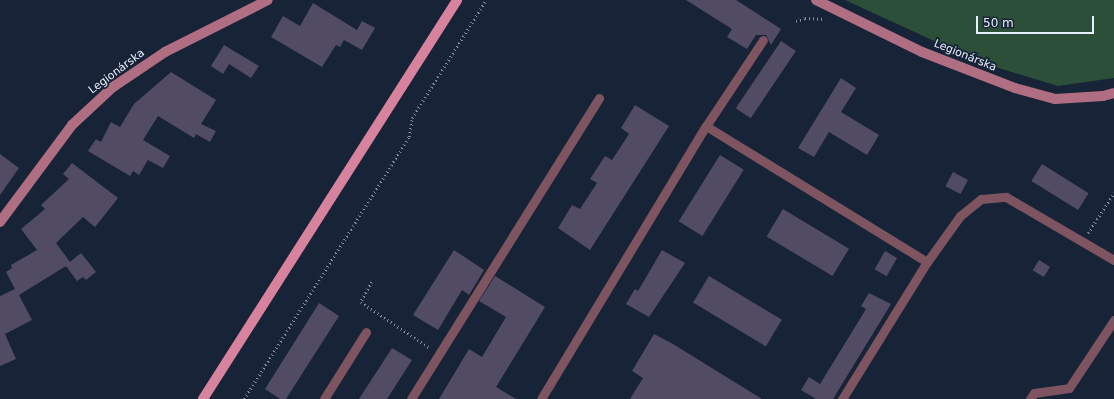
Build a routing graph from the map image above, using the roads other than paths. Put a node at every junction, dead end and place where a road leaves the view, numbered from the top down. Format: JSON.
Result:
{"nodes":[{"id":1,"x":268,"y":0,"type":"edge"},
{"id":2,"x":456,"y":0,"type":"edge"},
{"id":3,"x":816,"y":0,"type":"edge"},
{"id":4,"x":763,"y":40,"type":"dead end"},
{"id":5,"x":1114,"y":93,"type":"edge"},
{"id":6,"x":599,"y":98,"type":"dead end"},
{"id":7,"x":706,"y":126,"type":"junction"},
{"id":8,"x":0,"y":222,"type":"edge"},
{"id":9,"x":1114,"y":260,"type":"edge"},
{"id":10,"x":927,"y":262,"type":"junction"},
{"id":11,"x":1114,"y":320,"type":"edge"},
{"id":12,"x":366,"y":332,"type":"dead end"},
{"id":13,"x":203,"y":399,"type":"edge"},
{"id":14,"x":324,"y":399,"type":"edge"},
{"id":15,"x":411,"y":399,"type":"edge"},
{"id":16,"x":541,"y":399,"type":"edge"},
{"id":17,"x":842,"y":399,"type":"edge"},
{"id":18,"x":1030,"y":399,"type":"edge"}],
"edges":[{"from":1,"to":8,"type":"street","name":"Legionárska"},
{"from":2,"to":13,"type":"main road"},
{"from":3,"to":5,"type":"street","name":"Legionárska"},
{"from":4,"to":7,"type":"lane"},
{"from":6,"to":15,"type":"lane"},
{"from":7,"to":10,"type":"lane"},
{"from":7,"to":16,"type":"lane"},
{"from":9,"to":10,"type":"lane"},
{"from":10,"to":17,"type":"lane"},
{"from":11,"to":18,"type":"lane"},
{"from":12,"to":14,"type":"lane"}]}
